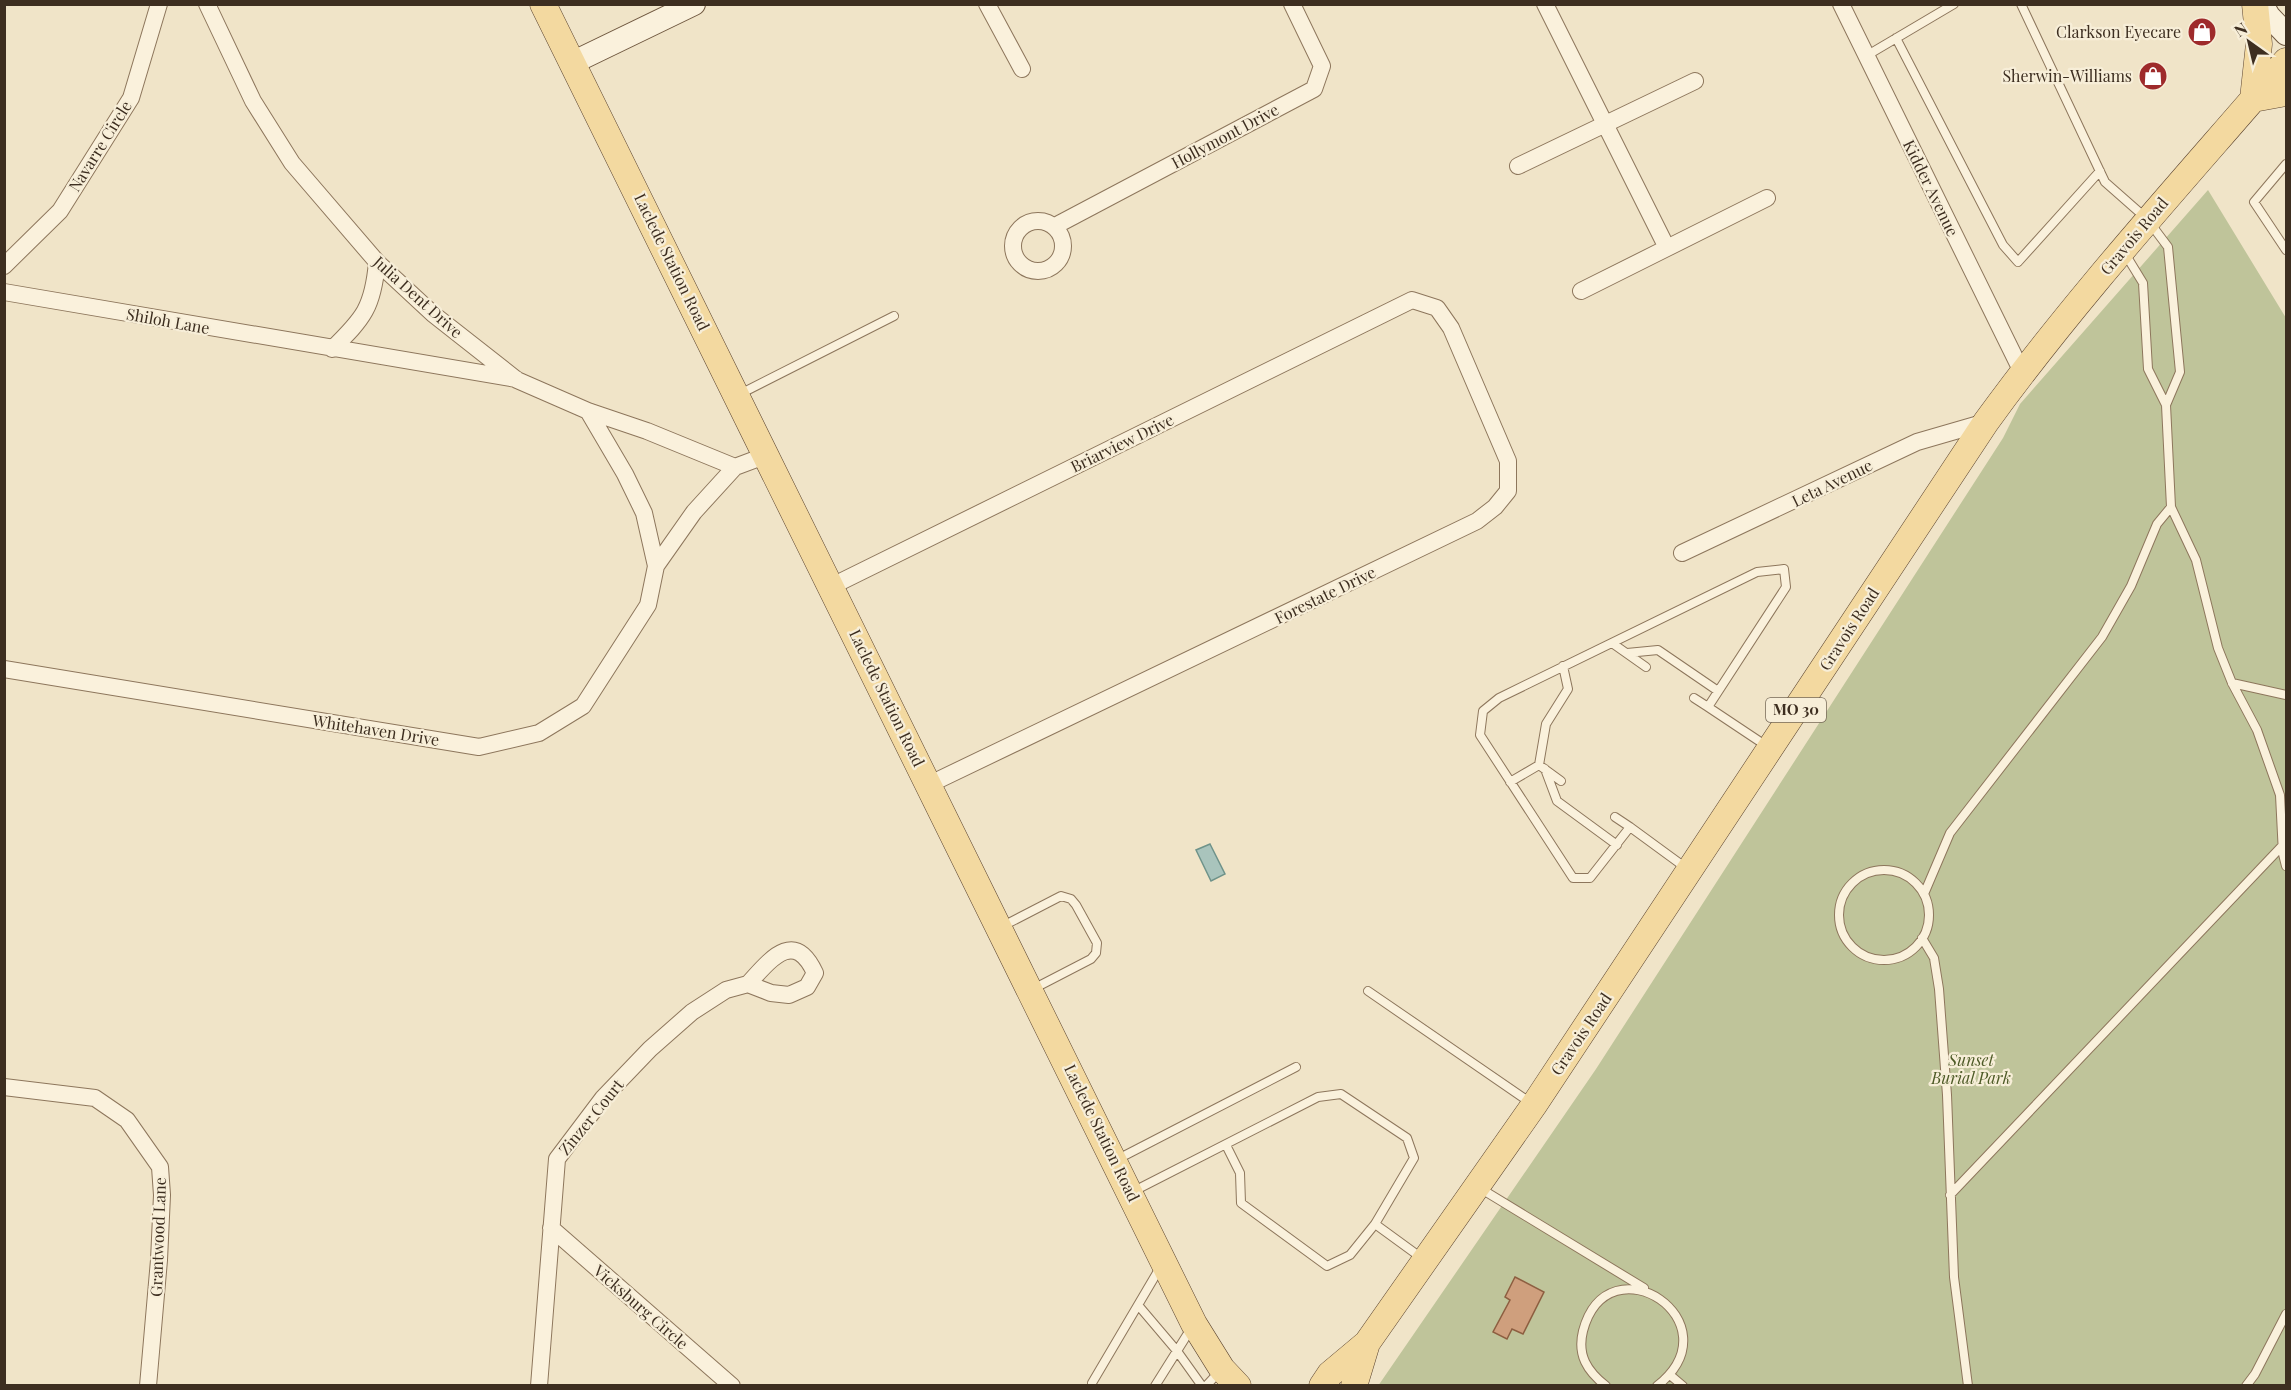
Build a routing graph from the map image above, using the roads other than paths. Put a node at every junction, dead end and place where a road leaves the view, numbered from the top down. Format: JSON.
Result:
{"nodes":[{"id":1,"x":159,"y":4,"type":"edge"},
{"id":2,"x":207,"y":4,"type":"edge"},
{"id":3,"x":543,"y":4,"type":"edge"},
{"id":4,"x":694,"y":4,"type":"edge"},
{"id":5,"x":987,"y":4,"type":"edge"},
{"id":6,"x":1292,"y":4,"type":"edge"},
{"id":7,"x":1841,"y":4,"type":"edge"},
{"id":8,"x":1954,"y":4,"type":"edge"},
{"id":9,"x":2020,"y":4,"type":"edge"},
{"id":10,"x":2255,"y":4,"type":"edge"},
{"id":11,"x":2262,"y":4,"type":"edge"},
{"id":12,"x":1548,"y":11,"type":"edge"},
{"id":13,"x":2286,"y":34,"type":"edge"},
{"id":14,"x":1896,"y":38,"type":"junction"},
{"id":15,"x":1866,"y":56,"type":"junction"},
{"id":16,"x":2286,"y":62,"type":"edge"},
{"id":17,"x":572,"y":63,"type":"junction"},
{"id":18,"x":1022,"y":69,"type":"dead end"},
{"id":19,"x":1695,"y":81,"type":"dead end"},
{"id":20,"x":2286,"y":93,"type":"edge"},
{"id":21,"x":2253,"y":99,"type":"junction"},
{"id":22,"x":1606,"y":125,"type":"junction"},
{"id":23,"x":2286,"y":164,"type":"edge"},
{"id":24,"x":1518,"y":166,"type":"dead end"},
{"id":25,"x":2100,"y":171,"type":"junction"},
{"id":26,"x":1767,"y":198,"type":"dead end"},
{"id":27,"x":2147,"y":219,"type":"junction"},
{"id":28,"x":1054,"y":226,"type":"dead end"},
{"id":29,"x":1667,"y":248,"type":"junction"},
{"id":30,"x":2122,"y":249,"type":"junction"},
{"id":31,"x":2286,"y":250,"type":"edge"},
{"id":32,"x":377,"y":262,"type":"junction"},
{"id":33,"x":4,"y":266,"type":"edge"},
{"id":34,"x":1581,"y":291,"type":"dead end"},
{"id":35,"x":4,"y":292,"type":"edge"},
{"id":36,"x":1412,"y":300,"type":"joint"},
{"id":37,"x":894,"y":316,"type":"dead end"},
{"id":38,"x":332,"y":349,"type":"junction"},
{"id":39,"x":2022,"y":372,"type":"junction"},
{"id":40,"x":517,"y":380,"type":"junction"},
{"id":41,"x":737,"y":395,"type":"junction"},
{"id":42,"x":2166,"y":405,"type":"junction"},
{"id":43,"x":588,"y":411,"type":"junction"},
{"id":44,"x":1986,"y":422,"type":"junction"},
{"id":45,"x":767,"y":455,"type":"junction"},
{"id":46,"x":735,"y":467,"type":"junction"},
{"id":47,"x":2171,"y":507,"type":"junction"},
{"id":48,"x":1682,"y":553,"type":"dead end"},
{"id":49,"x":656,"y":566,"type":"junction"},
{"id":50,"x":832,"y":586,"type":"junction"},
{"id":51,"x":1612,"y":643,"type":"junction"},
{"id":52,"x":1627,"y":653,"type":"junction"},
{"id":53,"x":1563,"y":666,"type":"junction"},
{"id":54,"x":1646,"y":667,"type":"dead end"},
{"id":55,"x":4,"y":669,"type":"edge"},
{"id":56,"x":2232,"y":683,"type":"junction"},
{"id":57,"x":1718,"y":691,"type":"junction"},
{"id":58,"x":2286,"y":695,"type":"edge"},
{"id":59,"x":1694,"y":698,"type":"dead end"},
{"id":60,"x":1708,"y":707,"type":"junction"},
{"id":61,"x":1771,"y":749,"type":"junction"},
{"id":62,"x":1542,"y":767,"type":"junction"},
{"id":63,"x":1510,"y":782,"type":"junction"},
{"id":64,"x":1561,"y":782,"type":"dead end"},
{"id":65,"x":930,"y":784,"type":"junction"},
{"id":66,"x":1615,"y":817,"type":"dead end"},
{"id":67,"x":1630,"y":827,"type":"junction"},
{"id":68,"x":1617,"y":845,"type":"junction"},
{"id":69,"x":2284,"y":845,"type":"edge"},
{"id":70,"x":2286,"y":866,"type":"edge"},
{"id":71,"x":1690,"y":871,"type":"junction"},
{"id":72,"x":1924,"y":894,"type":"junction"},
{"id":73,"x":1001,"y":928,"type":"junction"},
{"id":74,"x":1922,"y":938,"type":"junction"},
{"id":75,"x":748,"y":984,"type":"dead end"},
{"id":76,"x":1031,"y":989,"type":"junction"},
{"id":77,"x":1368,"y":992,"type":"dead end"},
{"id":78,"x":1296,"y":1067,"type":"dead end"},
{"id":79,"x":4,"y":1087,"type":"edge"},
{"id":80,"x":1534,"y":1105,"type":"junction"},
{"id":81,"x":1226,"y":1145,"type":"junction"},
{"id":82,"x":1116,"y":1160,"type":"junction"},
{"id":83,"x":1478,"y":1187,"type":"junction"},
{"id":84,"x":1132,"y":1192,"type":"junction"},
{"id":85,"x":1950,"y":1195,"type":"junction"},
{"id":86,"x":1375,"y":1224,"type":"junction"},
{"id":87,"x":551,"y":1228,"type":"junction"},
{"id":88,"x":1165,"y":1261,"type":"junction"},
{"id":89,"x":1425,"y":1261,"type":"junction"},
{"id":90,"x":1650,"y":1292,"type":"junction"},
{"id":91,"x":1138,"y":1305,"type":"junction"},
{"id":92,"x":2286,"y":1314,"type":"edge"},
{"id":93,"x":1194,"y":1324,"type":"junction"},
{"id":94,"x":1368,"y":1343,"type":"junction"},
{"id":95,"x":1177,"y":1351,"type":"junction"},
{"id":96,"x":1670,"y":1375,"type":"junction"},
{"id":97,"x":1222,"y":1380,"type":"edge"},
{"id":98,"x":1092,"y":1383,"type":"dead end"},
{"id":99,"x":148,"y":1386,"type":"edge"},
{"id":100,"x":538,"y":1386,"type":"edge"},
{"id":101,"x":732,"y":1386,"type":"edge"},
{"id":102,"x":1155,"y":1386,"type":"edge"},
{"id":103,"x":1202,"y":1386,"type":"edge"},
{"id":104,"x":1322,"y":1386,"type":"edge"},
{"id":105,"x":1354,"y":1386,"type":"edge"},
{"id":106,"x":1606,"y":1386,"type":"edge"},
{"id":107,"x":1657,"y":1386,"type":"edge"},
{"id":108,"x":1683,"y":1386,"type":"edge"},
{"id":109,"x":1968,"y":1386,"type":"edge"},
{"id":110,"x":2246,"y":1386,"type":"edge"}],
"edges":[{"from":1,"to":33,"type":"street","name":"Navarre Circle"},
{"from":2,"to":32,"type":"street","name":"Julia Dent Drive"},
{"from":3,"to":17,"type":"main road","name":"Laclede Station Road"},
{"from":4,"to":17,"type":"street"},
{"from":5,"to":18,"type":"street"},
{"from":6,"to":28,"type":"street","name":"Hollymont Drive"},
{"from":7,"to":15,"type":"street","name":"Kidder Avenue"},
{"from":8,"to":14,"type":"lane"},
{"from":9,"to":25,"type":"lane"},
{"from":10,"to":21,"type":"main road"},
{"from":11,"to":13,"type":"street"},
{"from":12,"to":22,"type":"street"},
{"from":14,"to":15,"type":"lane"},
{"from":14,"to":25,"type":"lane"},
{"from":15,"to":39,"type":"street","name":"Kidder Avenue"},
{"from":16,"to":21,"type":"main road","name":"Gravois Road","number":"MO 30"},
{"from":17,"to":41,"type":"main road","name":"Laclede Station Road"},
{"from":19,"to":22,"type":"street"},
{"from":20,"to":21,"type":"main road"},
{"from":21,"to":27,"type":"main road","name":"Gravois Road","number":"MO 30"},
{"from":22,"to":24,"type":"street"},
{"from":22,"to":29,"type":"street"},
{"from":23,"to":31,"type":"lane"},
{"from":25,"to":27,"type":"lane"},
{"from":26,"to":29,"type":"street"},
{"from":27,"to":30,"type":"main road","name":"Gravois Road","number":"MO 30"},
{"from":27,"to":42,"type":"lane"},
{"from":29,"to":34,"type":"street"},
{"from":30,"to":39,"type":"main road","name":"Gravois Road","number":"MO 30"},
{"from":30,"to":42,"type":"lane"},
{"from":32,"to":38,"type":"street"},
{"from":32,"to":40,"type":"street","name":"Julia Dent Drive"},
{"from":35,"to":38,"type":"street","name":"Shiloh Lane"},
{"from":36,"to":50,"type":"street","name":"Briarview Drive"},
{"from":36,"to":65,"type":"street","name":"Forestate Drive"},
{"from":37,"to":41,"type":"lane"},
{"from":38,"to":40,"type":"street","name":"Shiloh Lane"},
{"from":39,"to":44,"type":"main road","name":"Gravois Road","number":"MO 30"},
{"from":40,"to":43,"type":"street","name":"Julia Dent Drive"},
{"from":41,"to":45,"type":"main road","name":"Laclede Station Road"},
{"from":42,"to":47,"type":"lane"},
{"from":43,"to":46,"type":"street","name":"Julia Dent Drive"},
{"from":43,"to":49,"type":"street","name":"Whitehaven Drive"},
{"from":44,"to":48,"type":"street","name":"Leta Avenue"},
{"from":44,"to":61,"type":"main road","name":"Gravois Road","number":"MO 30"},
{"from":45,"to":46,"type":"street","name":"Whitehaven Drive"},
{"from":45,"to":50,"type":"main road","name":"Laclede Station Road"},
{"from":46,"to":49,"type":"street","name":"Whitehaven Drive"},
{"from":47,"to":56,"type":"lane"},
{"from":47,"to":72,"type":"lane"},
{"from":49,"to":55,"type":"street","name":"Whitehaven Drive"},
{"from":50,"to":65,"type":"main road","name":"Laclede Station Road"},
{"from":51,"to":52,"type":"lane"},
{"from":51,"to":53,"type":"lane"},
{"from":51,"to":57,"type":"lane"},
{"from":52,"to":54,"type":"lane"},
{"from":52,"to":57,"type":"lane"},
{"from":53,"to":62,"type":"lane"},
{"from":53,"to":63,"type":"lane"},
{"from":56,"to":58,"type":"lane"},
{"from":56,"to":69,"type":"lane"},
{"from":57,"to":60,"type":"lane"},
{"from":59,"to":60,"type":"lane"},
{"from":60,"to":61,"type":"lane"},
{"from":61,"to":71,"type":"main road","name":"Gravois Road","number":"MO 30"},
{"from":62,"to":63,"type":"lane"},
{"from":62,"to":64,"type":"lane"},
{"from":62,"to":68,"type":"lane"},
{"from":63,"to":68,"type":"lane"},
{"from":65,"to":73,"type":"main road","name":"Laclede Station Road"},
{"from":66,"to":67,"type":"lane"},
{"from":67,"to":68,"type":"lane"},
{"from":67,"to":71,"type":"lane"},
{"from":69,"to":70,"type":"lane"},
{"from":69,"to":85,"type":"lane"},
{"from":71,"to":80,"type":"main road","name":"Gravois Road","number":"MO 30"},
{"from":72,"to":74,"type":"lane"},
{"from":72,"to":74,"type":"lane"},
{"from":73,"to":76,"type":"main road","name":"Laclede Station Road"},
{"from":73,"to":76,"type":"lane"},
{"from":74,"to":85,"type":"lane"},
{"from":75,"to":87,"type":"street","name":"Zinzer Court"},
{"from":76,"to":82,"type":"main road","name":"Laclede Station Road"},
{"from":77,"to":80,"type":"lane"},
{"from":78,"to":82,"type":"lane"},
{"from":79,"to":99,"type":"street","name":"Grantwood Lane"},
{"from":80,"to":83,"type":"main road","name":"Gravois Road","number":"MO 30"},
{"from":81,"to":84,"type":"lane"},
{"from":81,"to":86,"type":"lane"},
{"from":81,"to":86,"type":"lane"},
{"from":82,"to":84,"type":"main road","name":"Laclede Station Road"},
{"from":83,"to":89,"type":"main road","name":"Gravois Road","number":"MO 30"},
{"from":83,"to":90,"type":"lane"},
{"from":84,"to":88,"type":"main road","name":"Laclede Station Road"},
{"from":85,"to":109,"type":"lane"},
{"from":86,"to":89,"type":"lane"},
{"from":87,"to":100,"type":"street","name":"Zinzer Court"},
{"from":87,"to":101,"type":"street","name":"Vicksburg Circle"},
{"from":88,"to":91,"type":"lane"},
{"from":88,"to":93,"type":"main road","name":"Laclede Station Road"},
{"from":89,"to":94,"type":"main road","name":"Gravois Road","number":"MO 30"},
{"from":90,"to":96,"type":"lane"},
{"from":90,"to":106,"type":"lane"},
{"from":91,"to":95,"type":"lane"},
{"from":91,"to":98,"type":"lane"},
{"from":92,"to":110,"type":"lane"},
{"from":93,"to":95,"type":"lane"},
{"from":93,"to":97,"type":"main road","name":"Laclede Station Road"},
{"from":94,"to":104,"type":"main road","name":"Gravois Road","number":"MO 30"},
{"from":94,"to":105,"type":"main road","name":"Gravois Road","number":"MO 30"},
{"from":95,"to":102,"type":"lane"},
{"from":95,"to":103,"type":"lane"},
{"from":96,"to":107,"type":"lane"},
{"from":96,"to":108,"type":"lane"}]}
